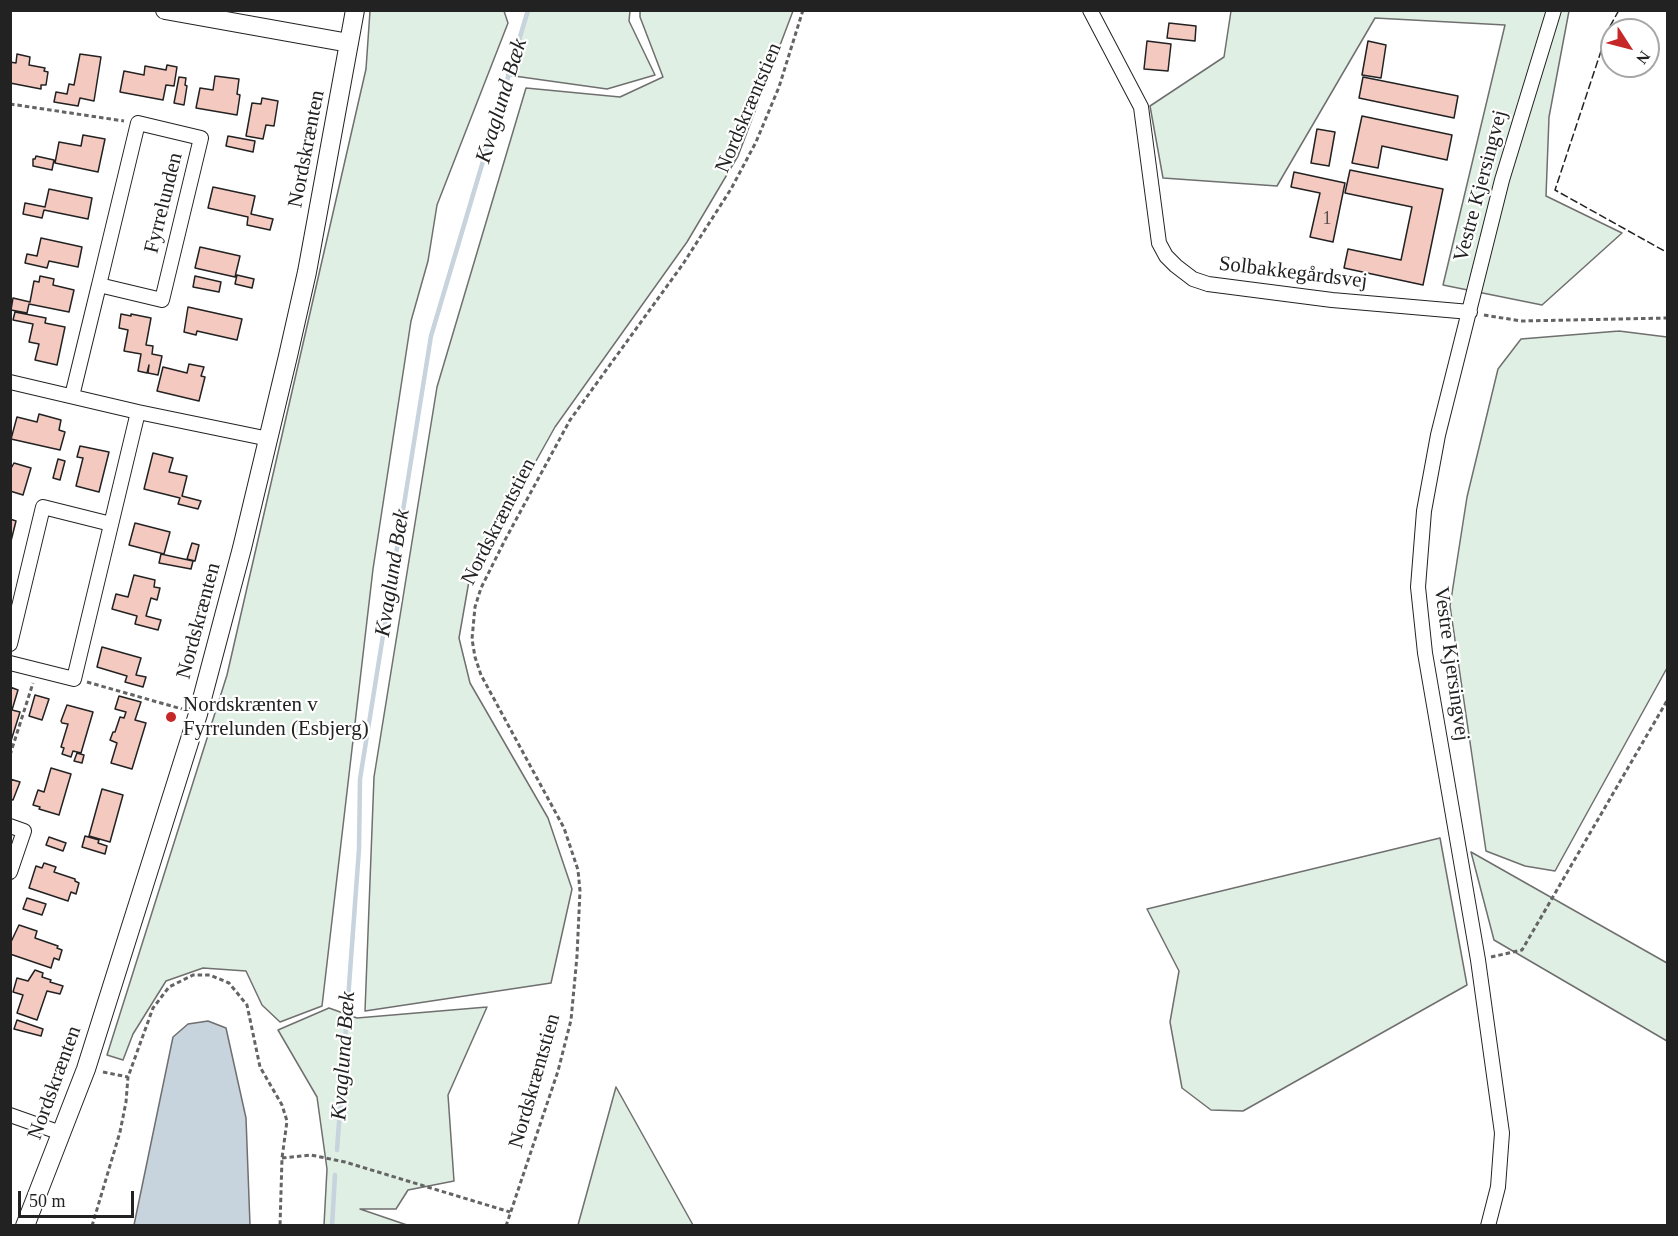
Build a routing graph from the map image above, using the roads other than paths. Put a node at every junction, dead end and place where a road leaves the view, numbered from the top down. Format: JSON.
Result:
{"nodes":[{"id":1,"x":165,"y":10,"type":"edge"},
{"id":2,"x":355,"y":10,"type":"edge"},
{"id":3,"x":1090,"y":10,"type":"edge"},
{"id":4,"x":1554,"y":10,"type":"edge"},
{"id":5,"x":349,"y":43,"type":"junction"},
{"id":6,"x":99,"y":285,"type":"junction"},
{"id":7,"x":1470,"y":312,"type":"junction"},
{"id":8,"x":10,"y":382,"type":"edge"},
{"id":9,"x":72,"y":396,"type":"junction"},
{"id":10,"x":138,"y":412,"type":"junction"},
{"id":11,"x":269,"y":439,"type":"junction"},
{"id":12,"x":111,"y":524,"type":"junction"},
{"id":13,"x":10,"y":644,"type":"edge"},
{"id":14,"x":10,"y":663,"type":"edge"},
{"id":15,"x":10,"y":826,"type":"edge"},
{"id":16,"x":10,"y":872,"type":"edge"},
{"id":17,"x":10,"y":1115,"type":"edge"},
{"id":18,"x":61,"y":1133,"type":"junction"},
{"id":19,"x":25,"y":1226,"type":"edge"},
{"id":20,"x":1488,"y":1226,"type":"edge"}],
"edges":[{"from":1,"to":5,"type":"street"},
{"from":2,"to":5,"type":"street","name":"Nordskrænten"},
{"from":3,"to":7,"type":"street","name":"Solbakkegårdsvej"},
{"from":4,"to":7,"type":"street","name":"Vestre Kjersingvej"},
{"from":5,"to":11,"type":"street","name":"Nordskrænten"},
{"from":6,"to":6,"type":"street","name":"Fyrrelunden"},
{"from":6,"to":9,"type":"street","name":"Fyrrelunden"},
{"from":7,"to":20,"type":"street","name":"Vestre Kjersingvej"},
{"from":8,"to":9,"type":"street"},
{"from":9,"to":10,"type":"street"},
{"from":10,"to":11,"type":"street"},
{"from":10,"to":12,"type":"street"},
{"from":11,"to":18,"type":"street","name":"Nordskrænten"},
{"from":12,"to":13,"type":"street"},
{"from":12,"to":14,"type":"street"},
{"from":15,"to":16,"type":"street"},
{"from":17,"to":18,"type":"street"},
{"from":18,"to":19,"type":"street","name":"Nordskrænten"}]}
